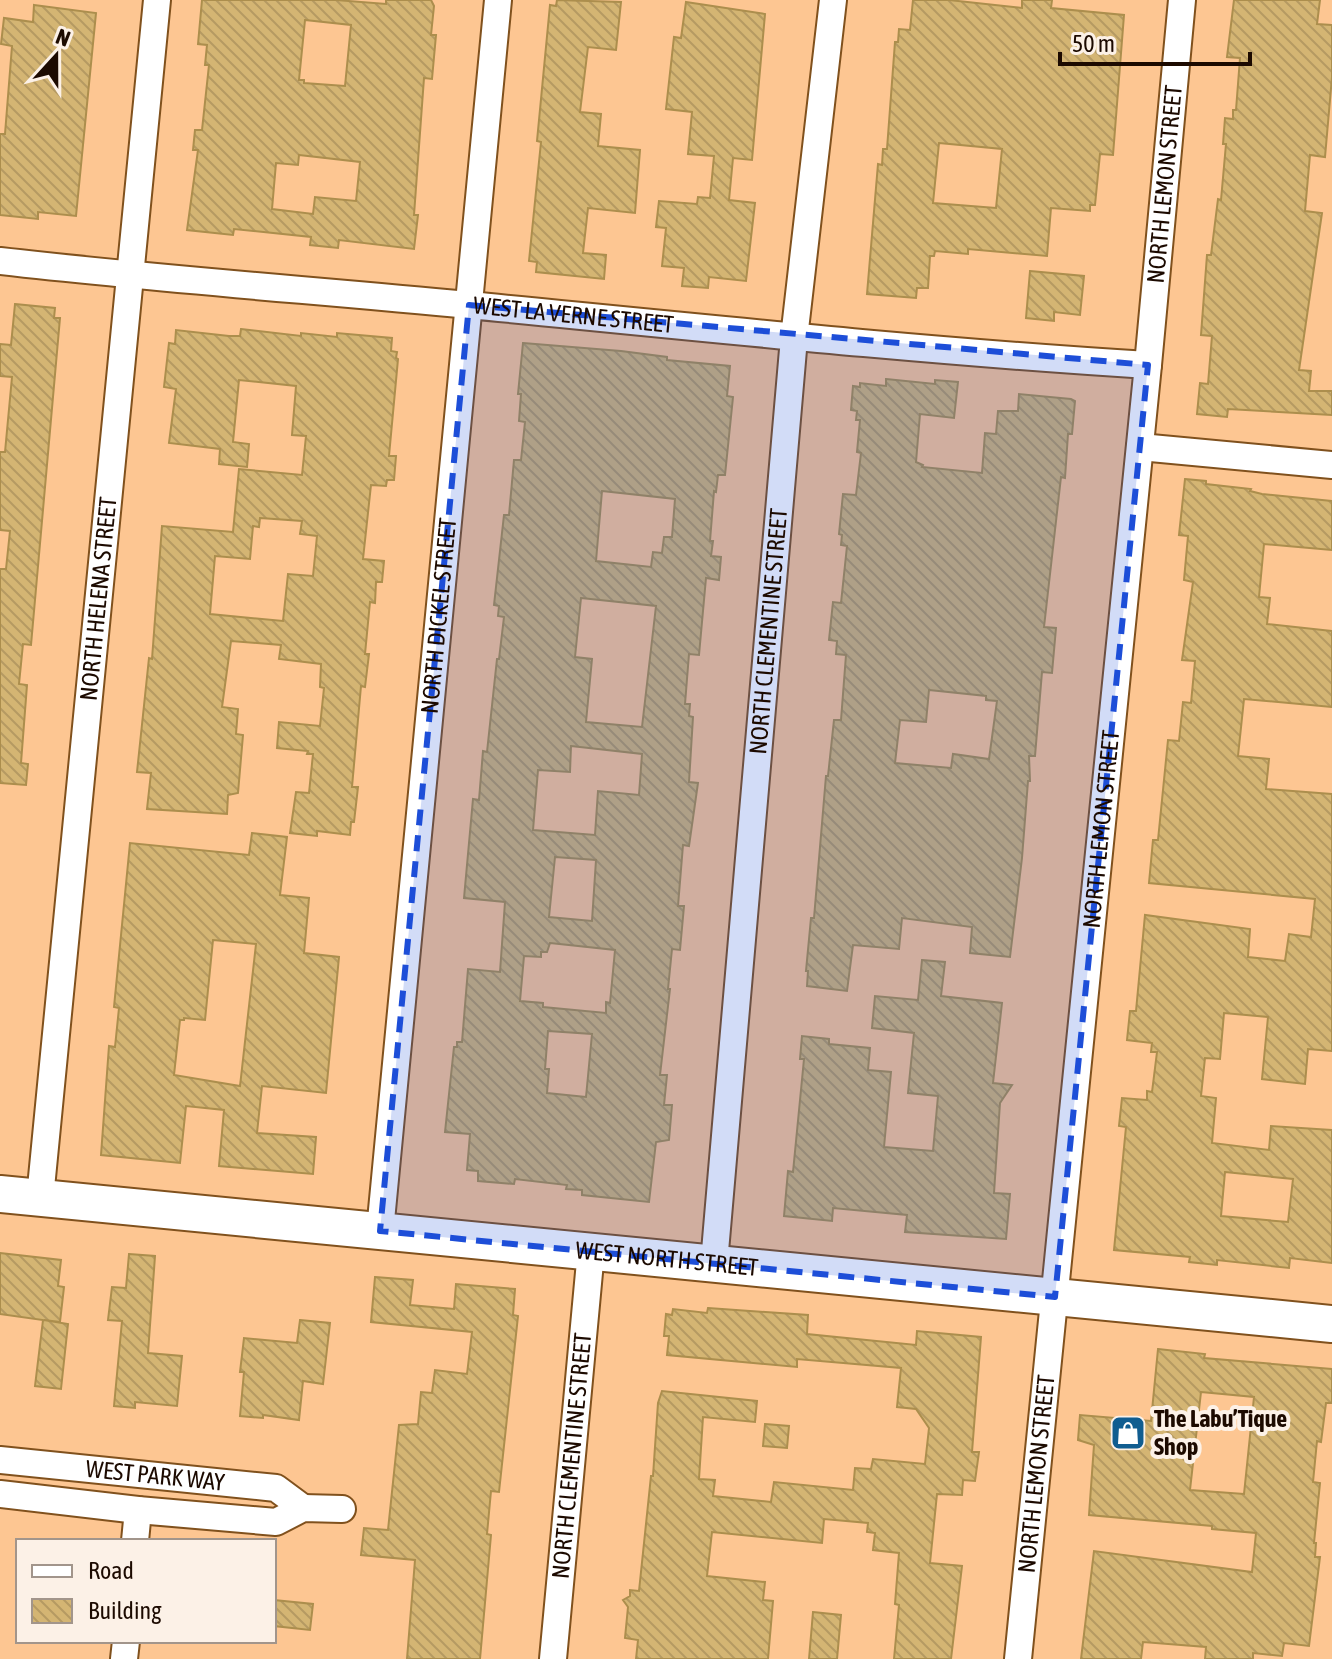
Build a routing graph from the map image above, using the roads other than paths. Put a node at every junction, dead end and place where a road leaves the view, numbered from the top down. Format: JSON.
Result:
{"nodes":[{"id":1,"x":157,"y":0,"type":"edge"},
{"id":2,"x":498,"y":0,"type":"edge"},
{"id":3,"x":833,"y":0,"type":"edge"},
{"id":4,"x":1182,"y":0,"type":"edge"},
{"id":5,"x":0,"y":261,"type":"edge"},
{"id":6,"x":129,"y":276,"type":"junction"},
{"id":7,"x":469,"y":305,"type":"junction"},
{"id":8,"x":794,"y":338,"type":"junction"},
{"id":9,"x":1148,"y":365,"type":"junction"},
{"id":10,"x":1140,"y":447,"type":"junction"},
{"id":11,"x":1332,"y":465,"type":"edge"},
{"id":12,"x":0,"y":1194,"type":"edge"},
{"id":13,"x":40,"y":1198,"type":"junction"},
{"id":14,"x":380,"y":1231,"type":"junction"},
{"id":15,"x":591,"y":1251,"type":"junction"},
{"id":16,"x":714,"y":1263,"type":"junction"},
{"id":17,"x":1055,"y":1297,"type":"junction"},
{"id":18,"x":1332,"y":1324,"type":"edge"},
{"id":19,"x":0,"y":1460,"type":"edge"},
{"id":20,"x":0,"y":1494,"type":"edge"},
{"id":21,"x":303,"y":1508,"type":"junction"},
{"id":22,"x":342,"y":1509,"type":"dead end"},
{"id":23,"x":138,"y":1510,"type":"junction"},
{"id":24,"x":135,"y":1539,"type":"edge"},
{"id":25,"x":553,"y":1659,"type":"edge"},
{"id":26,"x":1018,"y":1659,"type":"edge"}],
"edges":[{"from":1,"to":6,"type":"street","name":"NORTH HELENA STREET"},
{"from":2,"to":7,"type":"street","name":"NORTH DICKEL STREET"},
{"from":3,"to":8,"type":"street","name":"NORTH CLEMENTINE STREET"},
{"from":4,"to":9,"type":"street","name":"NORTH LEMON STREET"},
{"from":5,"to":6,"type":"street","name":"WEST LA VERNE STREET"},
{"from":6,"to":7,"type":"street","name":"WEST LA VERNE STREET"},
{"from":6,"to":13,"type":"street","name":"NORTH HELENA STREET"},
{"from":7,"to":8,"type":"street","name":"WEST LA VERNE STREET"},
{"from":7,"to":14,"type":"street","name":"NORTH DICKEL STREET"},
{"from":8,"to":9,"type":"street","name":"WEST LA VERNE STREET"},
{"from":8,"to":16,"type":"street","name":"NORTH CLEMENTINE STREET"},
{"from":9,"to":10,"type":"street","name":"NORTH LEMON STREET"},
{"from":10,"to":11,"type":"street"},
{"from":10,"to":17,"type":"street","name":"NORTH LEMON STREET"},
{"from":12,"to":13,"type":"street","name":"WEST NORTH STREET"},
{"from":13,"to":14,"type":"street","name":"WEST NORTH STREET"},
{"from":14,"to":15,"type":"street","name":"WEST NORTH STREET"},
{"from":15,"to":16,"type":"street","name":"WEST NORTH STREET"},
{"from":15,"to":25,"type":"street","name":"NORTH CLEMENTINE STREET"},
{"from":16,"to":17,"type":"street","name":"WEST NORTH STREET"},
{"from":17,"to":18,"type":"street","name":"WEST NORTH STREET"},
{"from":17,"to":26,"type":"street","name":"NORTH LEMON STREET"},
{"from":19,"to":21,"type":"street","name":"WEST PARK WAY"},
{"from":20,"to":23,"type":"street","name":"WEST PARK WAY"},
{"from":21,"to":22,"type":"street","name":"WEST PARK WAY"},
{"from":21,"to":23,"type":"street","name":"WEST PARK WAY"},
{"from":23,"to":24,"type":"street"}]}
